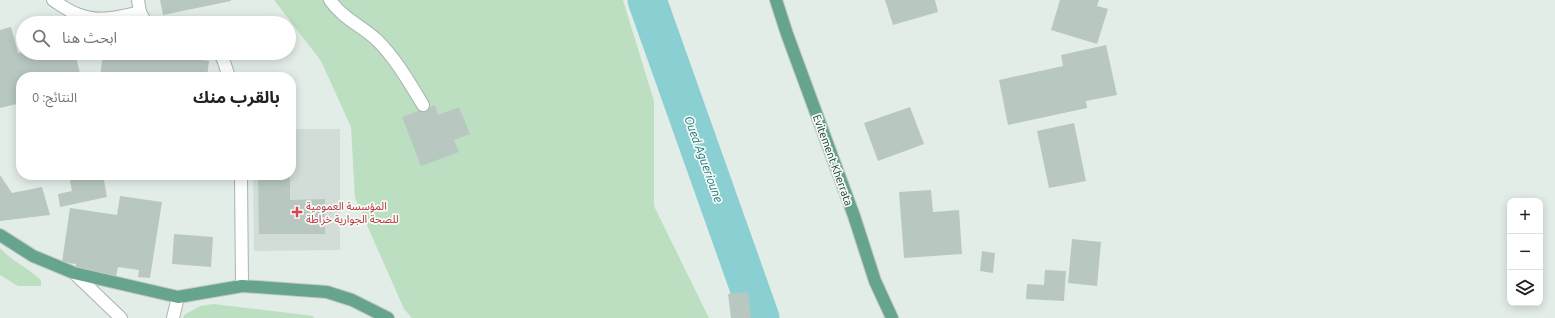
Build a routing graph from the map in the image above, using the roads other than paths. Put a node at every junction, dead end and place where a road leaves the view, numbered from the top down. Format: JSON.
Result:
{"nodes":[{"id":1,"x":53,"y":0,"type":"edge"},
{"id":2,"x":330,"y":0,"type":"edge"},
{"id":3,"x":776,"y":0,"type":"edge"},
{"id":4,"x":139,"y":6,"type":"edge"},
{"id":5,"x":82,"y":16,"type":"edge"},
{"id":6,"x":117,"y":16,"type":"edge"},
{"id":7,"x":142,"y":16,"type":"edge"},
{"id":8,"x":223,"y":60,"type":"edge"},
{"id":9,"x":227,"y":72,"type":"edge"},
{"id":10,"x":423,"y":105,"type":"dead end"},
{"id":11,"x":241,"y":180,"type":"edge"},
{"id":12,"x":0,"y":235,"type":"edge"},
{"id":13,"x":74,"y":273,"type":"junction"},
{"id":14,"x":242,"y":286,"type":"junction"},
{"id":15,"x":178,"y":297,"type":"junction"},
{"id":16,"x":121,"y":318,"type":"edge"},
{"id":17,"x":173,"y":318,"type":"edge"},
{"id":18,"x":388,"y":318,"type":"edge"},
{"id":19,"x":892,"y":318,"type":"edge"}],
"edges":[{"from":1,"to":5,"type":"street"},
{"from":2,"to":10,"type":"street"},
{"from":3,"to":19,"type":"main road","name":"Evitement Kherrata"},
{"from":4,"to":6,"type":"street"},
{"from":4,"to":7,"type":"street"},
{"from":8,"to":9,"type":"street"},
{"from":11,"to":14,"type":"street"},
{"from":12,"to":13,"type":"main road"},
{"from":13,"to":15,"type":"main road"},
{"from":13,"to":16,"type":"street"},
{"from":14,"to":15,"type":"main road"},
{"from":14,"to":18,"type":"main road"},
{"from":15,"to":17,"type":"street"}]}
